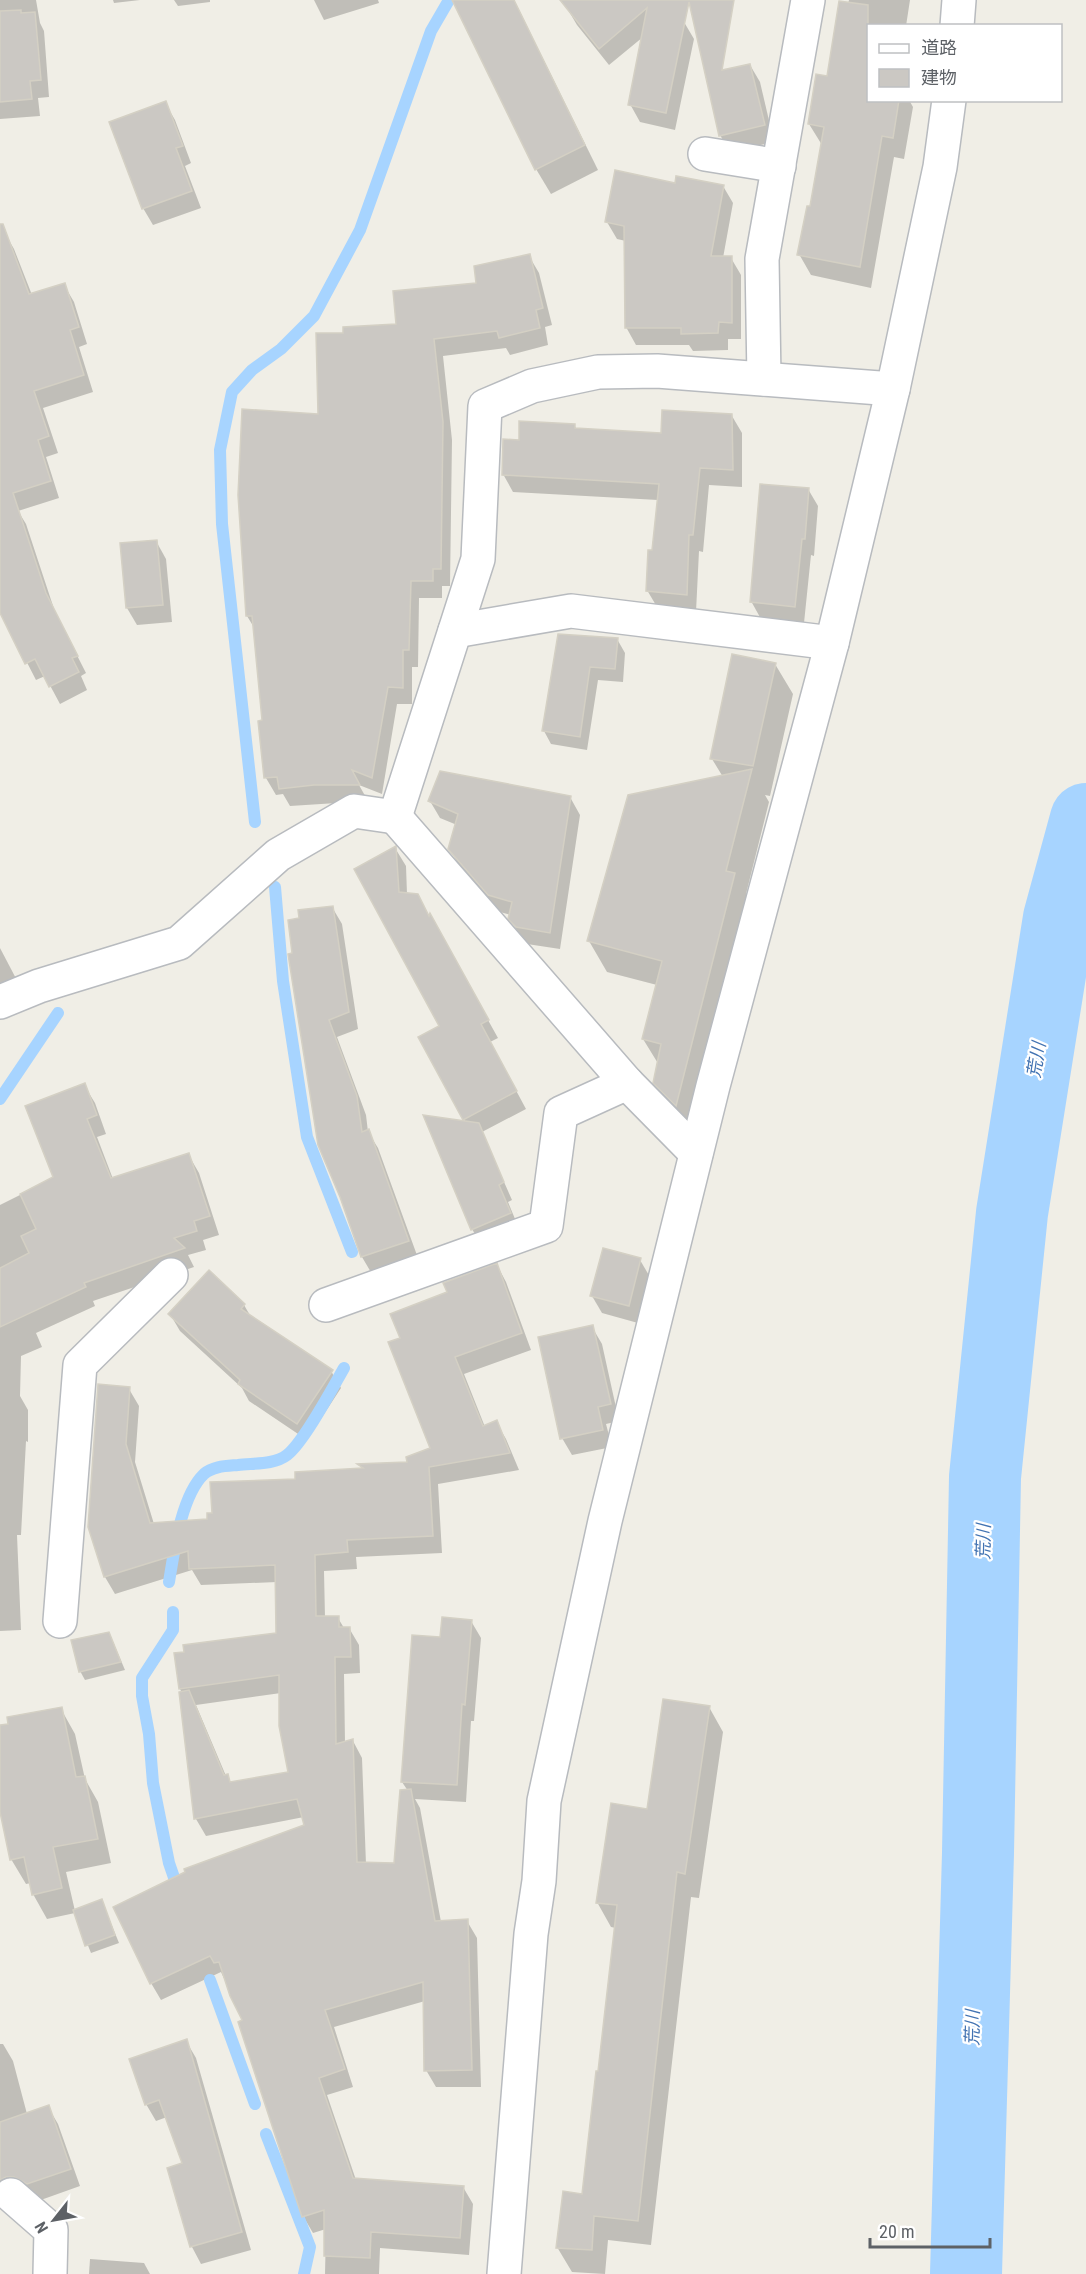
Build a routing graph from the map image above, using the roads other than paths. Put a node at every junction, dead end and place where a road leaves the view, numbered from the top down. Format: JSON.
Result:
{"nodes":[{"id":1,"x":808,"y":0,"type":"edge"},
{"id":2,"x":959,"y":0,"type":"edge"},
{"id":3,"x":957,"y":24,"type":"edge"},
{"id":4,"x":949,"y":102,"type":"edge"},
{"id":5,"x":705,"y":154,"type":"dead end"},
{"id":6,"x":779,"y":166,"type":"junction"},
{"id":7,"x":764,"y":379,"type":"junction"},
{"id":8,"x":893,"y":389,"type":"junction"},
{"id":9,"x":455,"y":631,"type":"junction"},
{"id":10,"x":832,"y":643,"type":"junction"},
{"id":11,"x":395,"y":817,"type":"junction"},
{"id":12,"x":0,"y":1002,"type":"edge"},
{"id":13,"x":627,"y":1083,"type":"junction"},
{"id":14,"x":696,"y":1153,"type":"junction"},
{"id":15,"x":171,"y":1275,"type":"dead end"},
{"id":16,"x":326,"y":1305,"type":"dead end"},
{"id":17,"x":60,"y":1621,"type":"dead end"},
{"id":18,"x":11,"y":2195,"type":"dead end"},
{"id":19,"x":50,"y":2274,"type":"edge"},
{"id":20,"x":504,"y":2274,"type":"edge"}],
"edges":[{"from":1,"to":6,"type":"street"},
{"from":2,"to":3,"type":"street"},
{"from":4,"to":8,"type":"street"},
{"from":5,"to":6,"type":"street"},
{"from":6,"to":7,"type":"street"},
{"from":7,"to":8,"type":"street"},
{"from":7,"to":9,"type":"street"},
{"from":8,"to":10,"type":"street"},
{"from":9,"to":10,"type":"street"},
{"from":9,"to":11,"type":"street"},
{"from":10,"to":14,"type":"street"},
{"from":11,"to":12,"type":"street"},
{"from":11,"to":13,"type":"street"},
{"from":13,"to":14,"type":"street"},
{"from":13,"to":16,"type":"street"},
{"from":14,"to":20,"type":"street"},
{"from":15,"to":17,"type":"street"},
{"from":18,"to":19,"type":"street"}]}
